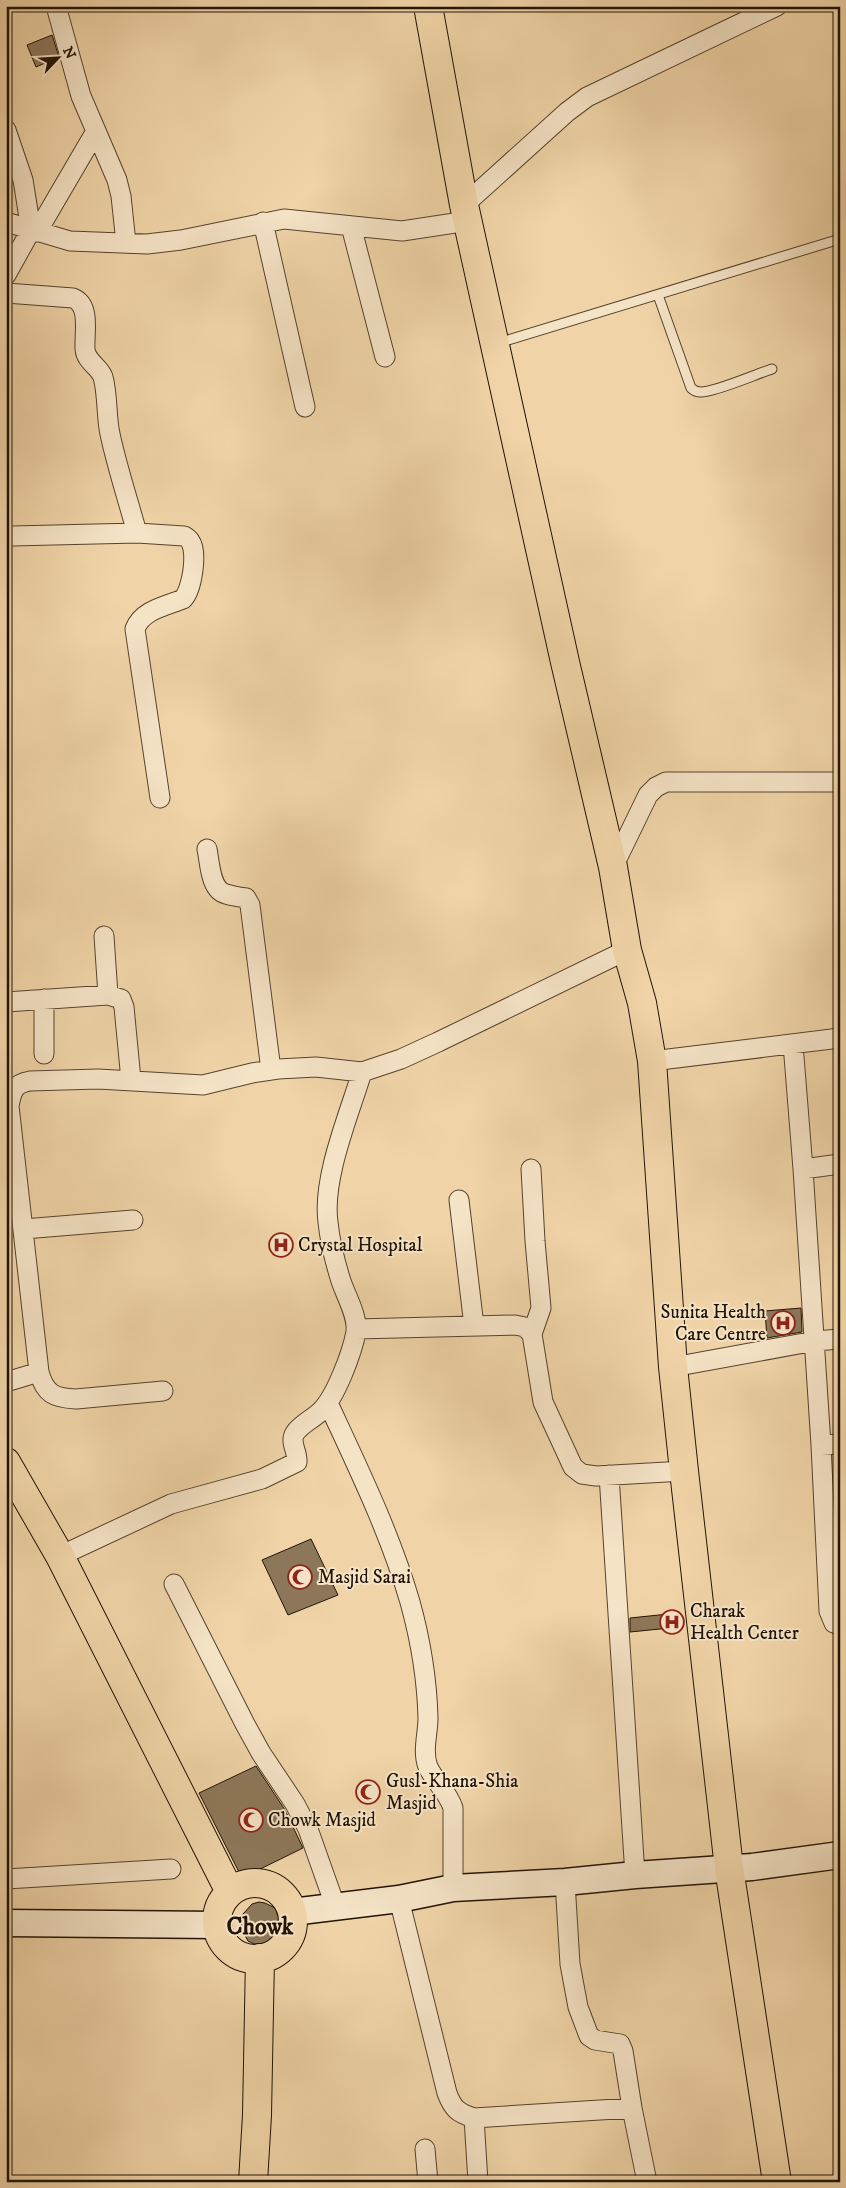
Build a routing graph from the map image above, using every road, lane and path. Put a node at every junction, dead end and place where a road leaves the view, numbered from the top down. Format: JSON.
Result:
{"nodes":[{"id":1,"x":56,"y":6,"type":"edge"},
{"id":2,"x":428,"y":6,"type":"edge"},
{"id":3,"x":777,"y":6,"type":"edge"},
{"id":4,"x":6,"y":130,"type":"edge"},
{"id":5,"x":96,"y":131,"type":"junction"},
{"id":6,"x":466,"y":213,"type":"junction"},
{"id":7,"x":6,"y":222,"type":"edge"},
{"id":8,"x":263,"y":222,"type":"junction"},
{"id":9,"x":351,"y":226,"type":"junction"},
{"id":10,"x":34,"y":231,"type":"junction"},
{"id":11,"x":840,"y":239,"type":"edge"},
{"id":12,"x":126,"y":243,"type":"junction"},
{"id":13,"x":6,"y":275,"type":"edge"},
{"id":14,"x":6,"y":293,"type":"edge"},
{"id":15,"x":658,"y":295,"type":"junction"},
{"id":16,"x":495,"y":344,"type":"junction"},
{"id":17,"x":385,"y":357,"type":"dead end"},
{"id":18,"x":772,"y":369,"type":"dead end"},
{"id":19,"x":305,"y":407,"type":"dead end"},
{"id":20,"x":136,"y":534,"type":"junction"},
{"id":21,"x":12,"y":536,"type":"dead end"},
{"id":22,"x":840,"y":782,"type":"edge"},
{"id":23,"x":160,"y":798,"type":"dead end"},
{"id":24,"x":207,"y":849,"type":"dead end"},
{"id":25,"x":613,"y":867,"type":"junction"},
{"id":26,"x":104,"y":936,"type":"dead end"},
{"id":27,"x":627,"y":950,"type":"junction"},
{"id":28,"x":108,"y":995,"type":"junction"},
{"id":29,"x":44,"y":1000,"type":"junction"},
{"id":30,"x":6,"y":1002,"type":"edge"},
{"id":31,"x":840,"y":1038,"type":"edge"},
{"id":32,"x":793,"y":1044,"type":"junction"},
{"id":33,"x":44,"y":1054,"type":"dead end"},
{"id":34,"x":652,"y":1061,"type":"junction"},
{"id":35,"x":271,"y":1070,"type":"junction"},
{"id":36,"x":362,"y":1072,"type":"junction"},
{"id":37,"x":131,"y":1080,"type":"junction"},
{"id":38,"x":8,"y":1106,"type":"edge"},
{"id":39,"x":840,"y":1164,"type":"edge"},
{"id":40,"x":531,"y":1169,"type":"dead end"},
{"id":41,"x":803,"y":1169,"type":"junction"},
{"id":42,"x":460,"y":1200,"type":"dead end"},
{"id":43,"x":133,"y":1220,"type":"dead end"},
{"id":44,"x":24,"y":1230,"type":"junction"},
{"id":45,"x":474,"y":1326,"type":"junction"},
{"id":46,"x":356,"y":1329,"type":"junction"},
{"id":47,"x":532,"y":1334,"type":"junction"},
{"id":48,"x":840,"y":1339,"type":"edge"},
{"id":49,"x":815,"y":1341,"type":"junction"},
{"id":50,"x":674,"y":1366,"type":"junction"},
{"id":51,"x":39,"y":1372,"type":"junction"},
{"id":52,"x":6,"y":1382,"type":"edge"},
{"id":53,"x":163,"y":1391,"type":"dead end"},
{"id":54,"x":328,"y":1403,"type":"junction"},
{"id":55,"x":831,"y":1445,"type":"edge"},
{"id":56,"x":6,"y":1462,"type":"edge"},
{"id":57,"x":684,"y":1471,"type":"junction"},
{"id":58,"x":609,"y":1475,"type":"junction"},
{"id":59,"x":60,"y":1556,"type":"junction"},
{"id":60,"x":174,"y":1584,"type":"dead end"},
{"id":61,"x":840,"y":1625,"type":"edge"},
{"id":62,"x":840,"y":1855,"type":"edge"},
{"id":63,"x":729,"y":1868,"type":"junction"},
{"id":64,"x":171,"y":1869,"type":"dead end"},
{"id":65,"x":635,"y":1874,"type":"junction"},
{"id":66,"x":6,"y":1879,"type":"edge"},
{"id":67,"x":565,"y":1882,"type":"junction"},
{"id":68,"x":453,"y":1888,"type":"junction"},
{"id":69,"x":230,"y":1892,"type":"junction"},
{"id":70,"x":399,"y":1899,"type":"junction"},
{"id":71,"x":336,"y":1908,"type":"junction"},
{"id":72,"x":292,"y":1912,"type":"junction"},
{"id":73,"x":6,"y":1923,"type":"edge"},
{"id":74,"x":218,"y":1925,"type":"junction"},
{"id":75,"x":260,"y":1958,"type":"junction"},
{"id":76,"x":632,"y":2108,"type":"junction"},
{"id":77,"x":474,"y":2118,"type":"junction"},
{"id":78,"x":425,"y":2149,"type":"dead end"},
{"id":79,"x":253,"y":2182,"type":"edge"},
{"id":80,"x":428,"y":2182,"type":"edge"},
{"id":81,"x":478,"y":2182,"type":"edge"},
{"id":82,"x":647,"y":2182,"type":"edge"},
{"id":83,"x":777,"y":2182,"type":"edge"}],
"edges":[{"from":1,"to":5,"type":"street"},
{"from":2,"to":6,"type":"main road"},
{"from":3,"to":6,"type":"street"},
{"from":4,"to":10,"type":"street"},
{"from":5,"to":10,"type":"street"},
{"from":5,"to":12,"type":"street"},
{"from":6,"to":9,"type":"street"},
{"from":6,"to":16,"type":"main road"},
{"from":7,"to":10,"type":"street"},
{"from":8,"to":9,"type":"street"},
{"from":8,"to":12,"type":"street"},
{"from":8,"to":19,"type":"street"},
{"from":9,"to":17,"type":"street"},
{"from":10,"to":12,"type":"street"},
{"from":10,"to":13,"type":"street"},
{"from":11,"to":15,"type":"lane"},
{"from":14,"to":20,"type":"street"},
{"from":15,"to":16,"type":"lane"},
{"from":15,"to":18,"type":"lane"},
{"from":16,"to":25,"type":"main road"},
{"from":20,"to":21,"type":"street"},
{"from":20,"to":23,"type":"street"},
{"from":22,"to":25,"type":"street"},
{"from":24,"to":35,"type":"street"},
{"from":25,"to":27,"type":"main road"},
{"from":26,"to":28,"type":"street"},
{"from":27,"to":34,"type":"main road"},
{"from":27,"to":36,"type":"street"},
{"from":28,"to":29,"type":"street"},
{"from":28,"to":37,"type":"street"},
{"from":29,"to":30,"type":"street"},
{"from":29,"to":33,"type":"street"},
{"from":31,"to":32,"type":"street"},
{"from":32,"to":34,"type":"street"},
{"from":32,"to":41,"type":"street"},
{"from":34,"to":50,"type":"main road"},
{"from":35,"to":36,"type":"street"},
{"from":35,"to":37,"type":"street"},
{"from":36,"to":46,"type":"street"},
{"from":37,"to":38,"type":"street"},
{"from":38,"to":44,"type":"street"},
{"from":39,"to":41,"type":"street"},
{"from":40,"to":47,"type":"street"},
{"from":41,"to":49,"type":"street"},
{"from":42,"to":45,"type":"street"},
{"from":43,"to":44,"type":"street"},
{"from":44,"to":51,"type":"street"},
{"from":45,"to":46,"type":"street"},
{"from":45,"to":47,"type":"street"},
{"from":46,"to":54,"type":"street"},
{"from":47,"to":58,"type":"street"},
{"from":48,"to":49,"type":"street"},
{"from":49,"to":50,"type":"street"},
{"from":49,"to":55,"type":"street"},
{"from":50,"to":57,"type":"main road"},
{"from":51,"to":52,"type":"street"},
{"from":51,"to":53,"type":"street"},
{"from":54,"to":59,"type":"street"},
{"from":54,"to":68,"type":"street"},
{"from":55,"to":61,"type":"street"},
{"from":56,"to":59,"type":"main road"},
{"from":57,"to":58,"type":"street"},
{"from":57,"to":63,"type":"main road"},
{"from":58,"to":65,"type":"street"},
{"from":59,"to":69,"type":"main road"},
{"from":60,"to":71,"type":"street"},
{"from":62,"to":63,"type":"street"},
{"from":63,"to":65,"type":"street"},
{"from":63,"to":83,"type":"main road"},
{"from":64,"to":66,"type":"street"},
{"from":65,"to":67,"type":"street"},
{"from":67,"to":68,"type":"street"},
{"from":67,"to":76,"type":"street"},
{"from":68,"to":70,"type":"street"},
{"from":69,"to":72,"type":"main road"},
{"from":69,"to":74,"type":"main road"},
{"from":70,"to":71,"type":"street"},
{"from":70,"to":77,"type":"street"},
{"from":71,"to":72,"type":"street"},
{"from":72,"to":75,"type":"main road"},
{"from":73,"to":74,"type":"street"},
{"from":74,"to":75,"type":"main road"},
{"from":75,"to":79,"type":"main road"},
{"from":76,"to":77,"type":"street"},
{"from":76,"to":82,"type":"street"},
{"from":77,"to":81,"type":"street"},
{"from":78,"to":80,"type":"street"}]}
